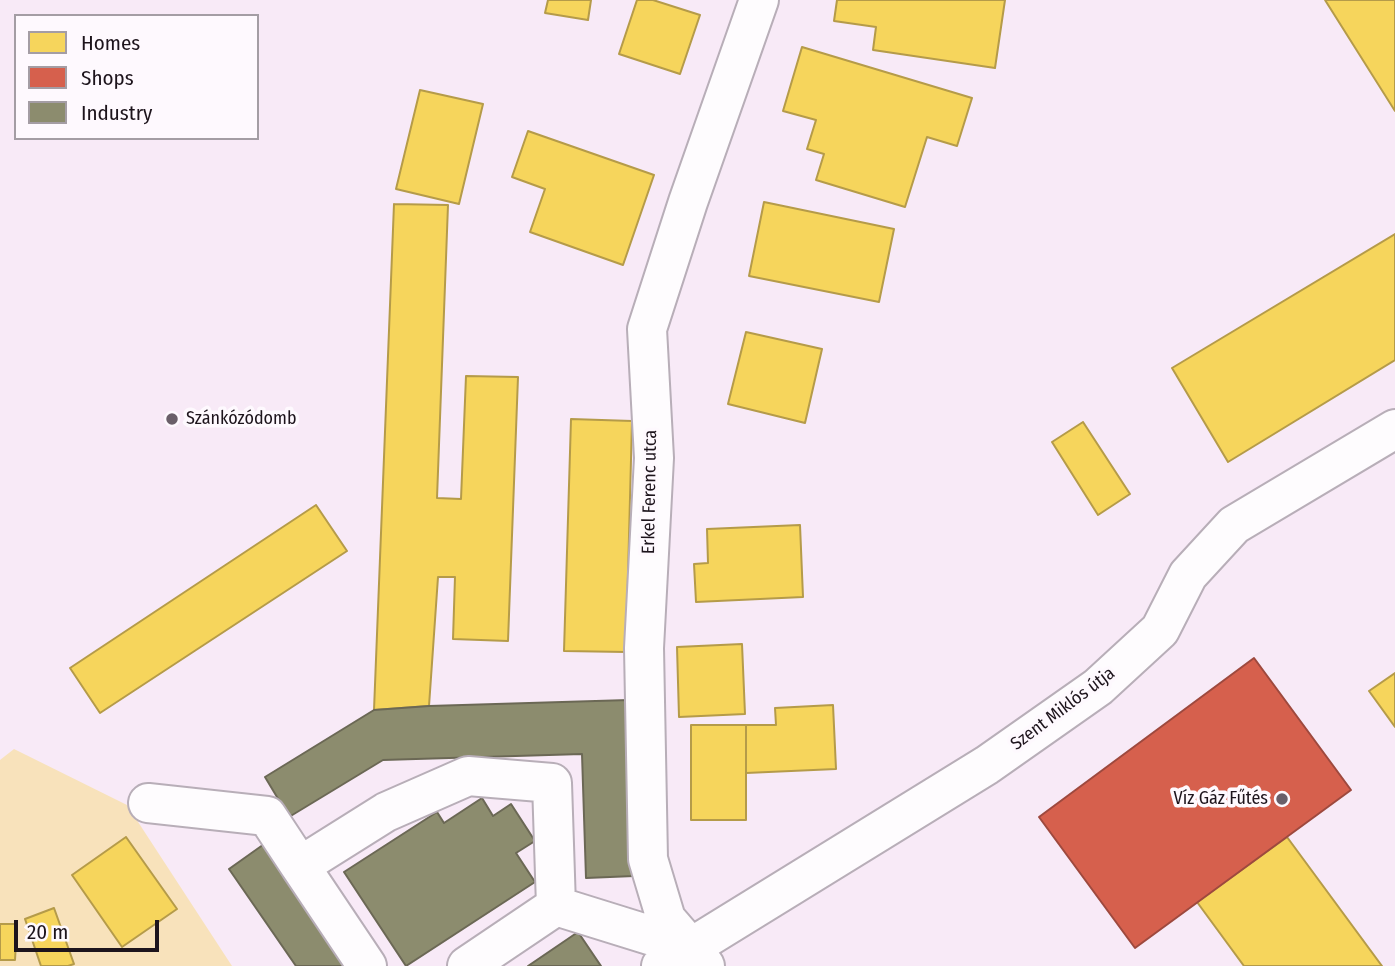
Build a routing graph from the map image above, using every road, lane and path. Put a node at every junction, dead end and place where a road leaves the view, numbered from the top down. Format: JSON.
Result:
{"nodes":[{"id":1,"x":758,"y":0,"type":"edge"},
{"id":2,"x":1395,"y":429,"type":"edge"},
{"id":3,"x":148,"y":803,"type":"dead end"},
{"id":4,"x":300,"y":866,"type":"junction"},
{"id":5,"x":556,"y":906,"type":"junction"},
{"id":6,"x":686,"y":960,"type":"edge"},
{"id":7,"x":367,"y":966,"type":"edge"},
{"id":8,"x":467,"y":966,"type":"edge"}],
"edges":[{"from":1,"to":6,"type":"street","name":"Erkel Ferenc utca"},
{"from":2,"to":6,"type":"street","name":"Szent Miklós útja"},
{"from":3,"to":4,"type":"street"},
{"from":4,"to":5,"type":"street"},
{"from":4,"to":7,"type":"street"},
{"from":5,"to":6,"type":"street"},
{"from":5,"to":8,"type":"street"}]}
